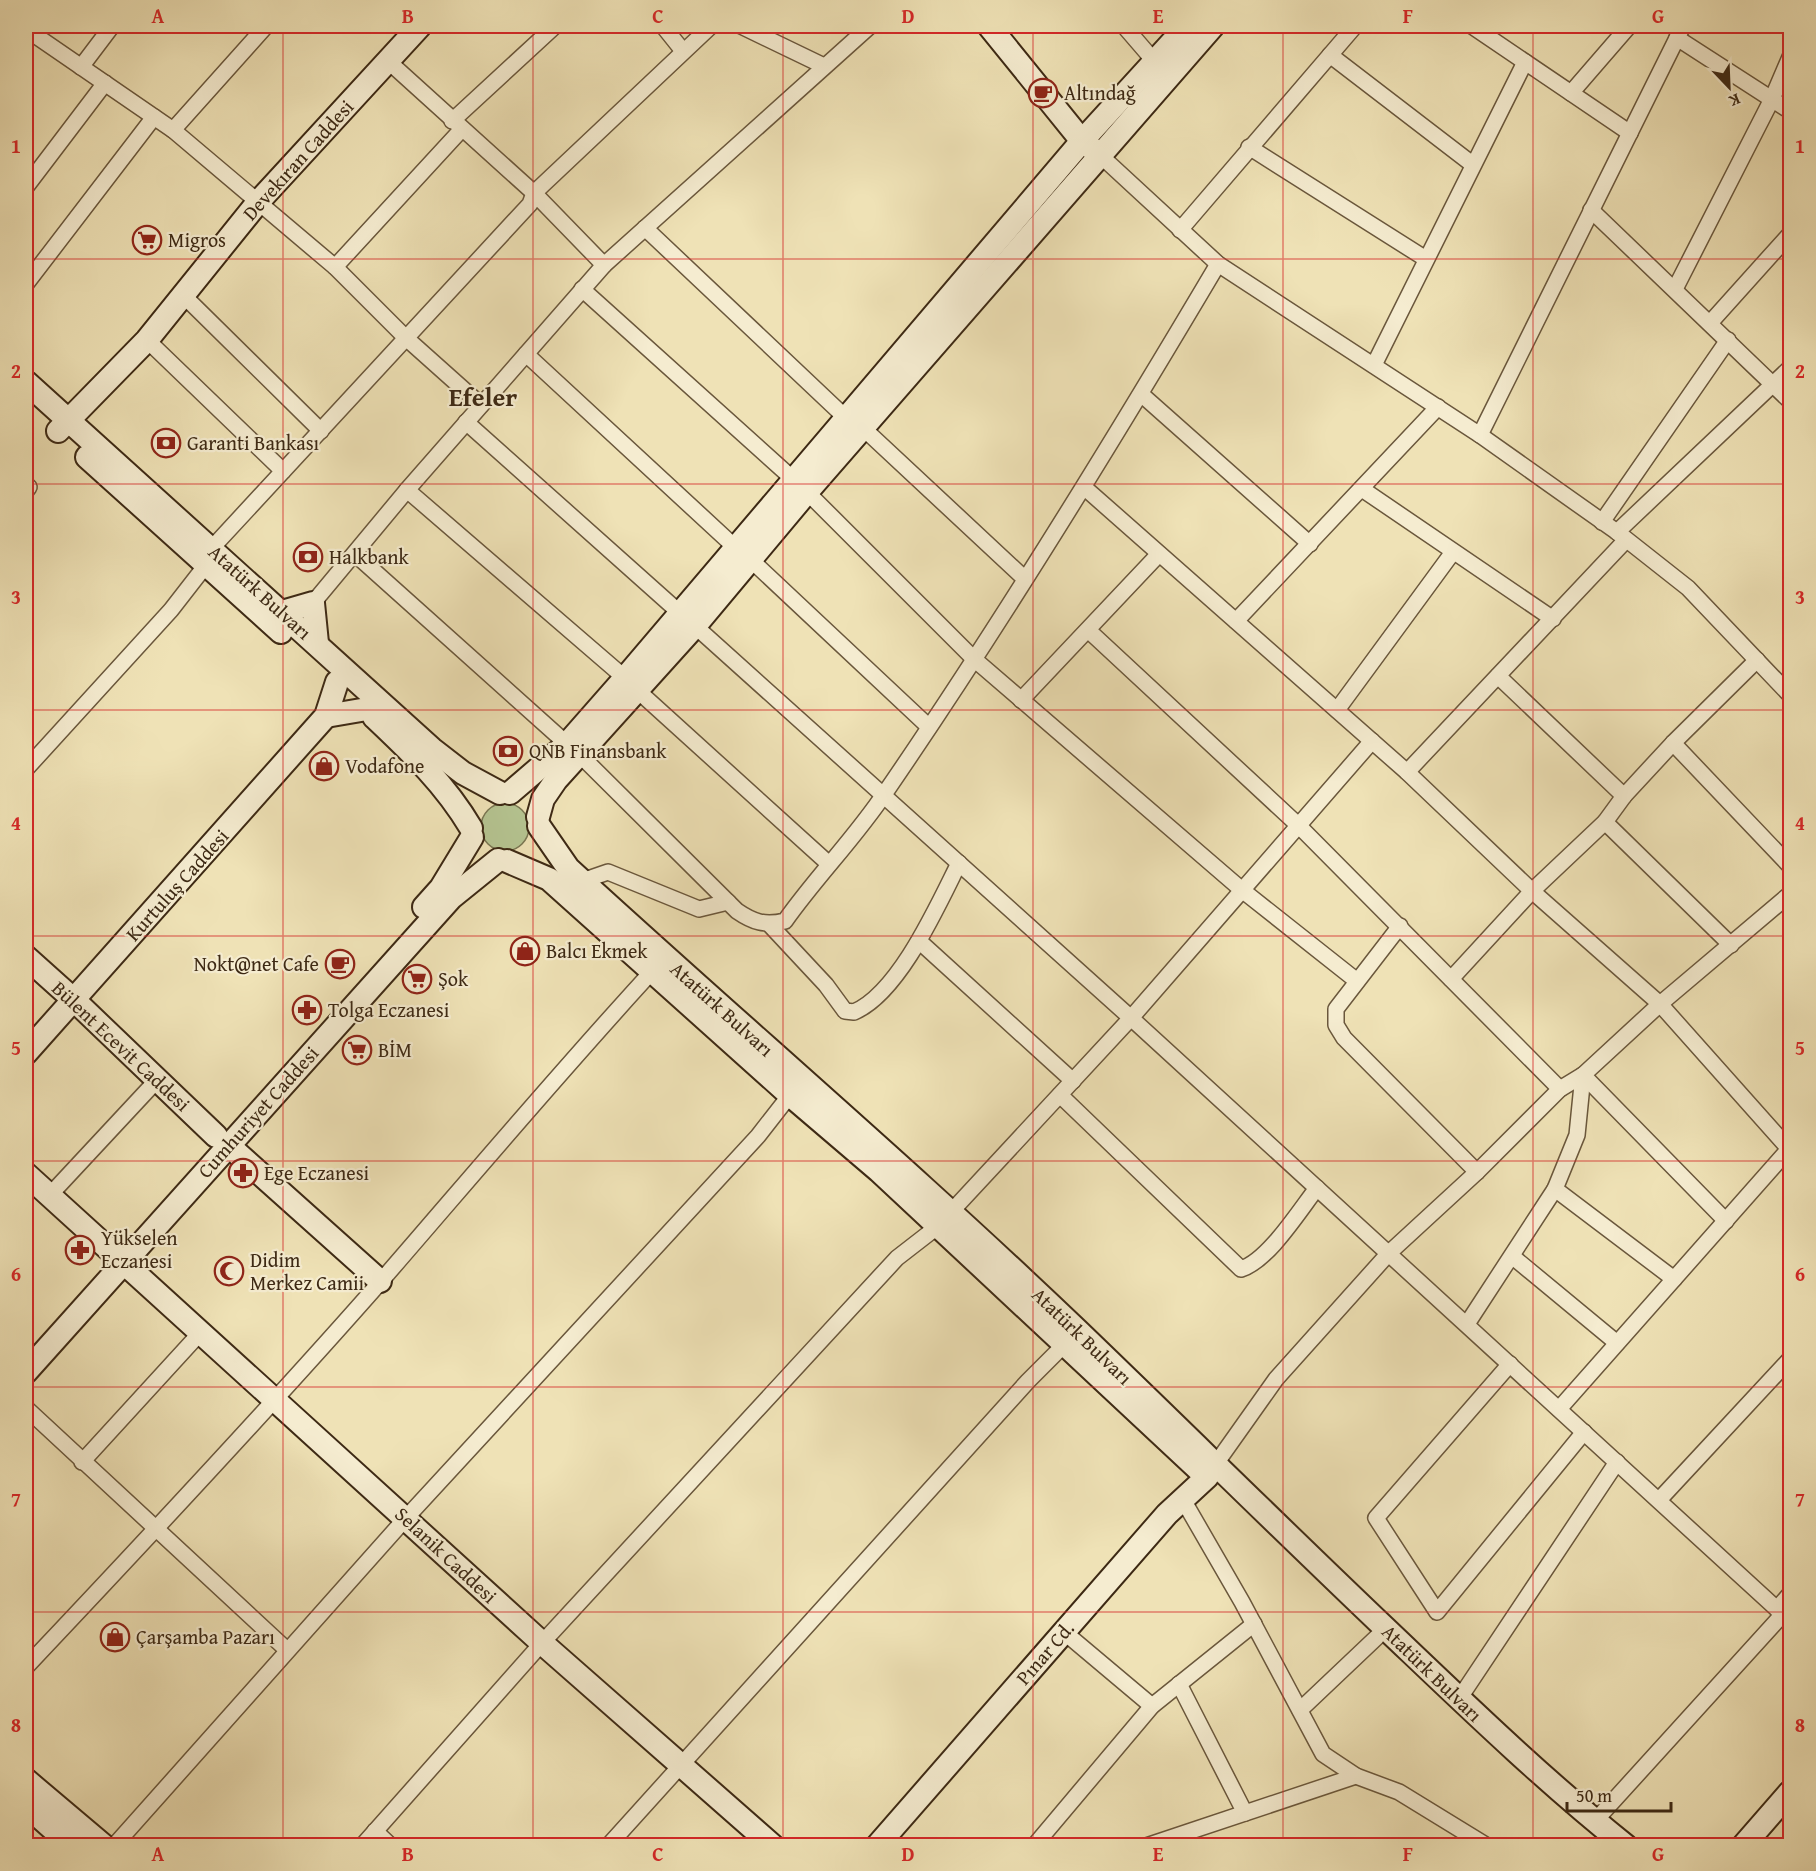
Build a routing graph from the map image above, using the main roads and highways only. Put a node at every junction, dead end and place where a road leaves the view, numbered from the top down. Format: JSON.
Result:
{"nodes":[{"id":1,"x":420,"y":26,"type":"edge"},
{"id":2,"x":989,"y":26,"type":"edge"},
{"id":3,"x":1187,"y":26,"type":"edge"},
{"id":4,"x":1213,"y":26,"type":"edge"},
{"id":5,"x":1082,"y":141,"type":"junction"},
{"id":6,"x":1101,"y":156,"type":"junction"},
{"id":7,"x":26,"y":382,"type":"edge"},
{"id":8,"x":26,"y":402,"type":"edge"},
{"id":9,"x":854,"y":423,"type":"junction"},
{"id":10,"x":63,"y":426,"type":"junction"},
{"id":11,"x":209,"y":557,"type":"junction"},
{"id":12,"x":282,"y":612,"type":"junction"},
{"id":13,"x":316,"y":644,"type":"junction"},
{"id":14,"x":337,"y":682,"type":"junction"},
{"id":15,"x":366,"y":709,"type":"junction"},
{"id":16,"x":326,"y":716,"type":"junction"},
{"id":17,"x":573,"y":749,"type":"junction"},
{"id":18,"x":505,"y":793,"type":"junction"},
{"id":19,"x":539,"y":822,"type":"junction"},
{"id":20,"x":472,"y":833,"type":"junction"},
{"id":21,"x":503,"y":861,"type":"junction"},
{"id":22,"x":26,"y":957,"type":"edge"},
{"id":23,"x":659,"y":964,"type":"junction"},
{"id":24,"x":74,"y":1000,"type":"junction"},
{"id":25,"x":26,"y":1053,"type":"edge"},
{"id":26,"x":222,"y":1140,"type":"junction"},
{"id":27,"x":26,"y":1174,"type":"edge"},
{"id":28,"x":944,"y":1220,"type":"junction"},
{"id":29,"x":118,"y":1258,"type":"junction"},
{"id":30,"x":380,"y":1281,"type":"road end"},
{"id":31,"x":26,"y":1352,"type":"edge"},
{"id":32,"x":26,"y":1372,"type":"edge"},
{"id":33,"x":1211,"y":1471,"type":"junction"},
{"id":34,"x":26,"y":1780,"type":"edge"},
{"id":35,"x":1791,"y":1792,"type":"edge"},
{"id":36,"x":26,"y":1805,"type":"edge"},
{"id":37,"x":884,"y":1843,"type":"edge"},
{"id":38,"x":72,"y":1845,"type":"edge"},
{"id":39,"x":104,"y":1845,"type":"edge"},
{"id":40,"x":773,"y":1845,"type":"edge"},
{"id":41,"x":1602,"y":1845,"type":"edge"},
{"id":42,"x":1626,"y":1845,"type":"edge"},
{"id":43,"x":1743,"y":1845,"type":"edge"}],
"edges":[{"from":1,"to":10,"type":"main road","name":"Devekıran Caddesi"},
{"from":2,"to":5,"type":"main road"},
{"from":3,"to":5,"type":"main road"},
{"from":4,"to":6,"type":"main road"},
{"from":5,"to":6,"type":"main road"},
{"from":5,"to":9,"type":"main road"},
{"from":6,"to":9,"type":"main road"},
{"from":7,"to":10,"type":"main road","name":"Atatürk Bulvarı"},
{"from":8,"to":10,"type":"main road","name":"Atatürk Bulvarı"},
{"from":9,"to":17,"type":"main road"},
{"from":10,"to":11,"type":"main road","name":"Atatürk Bulvarı"},
{"from":11,"to":12,"type":"main road","name":"Atatürk Bulvarı"},
{"from":11,"to":14,"type":"main road","name":"Atatürk Bulvarı"},
{"from":12,"to":13,"type":"main road","name":"Atatürk Bulvarı"},
{"from":12,"to":13,"type":"main road"},
{"from":13,"to":18,"type":"main road","name":"Atatürk Bulvarı"},
{"from":14,"to":15,"type":"main road","name":"Atatürk Bulvarı"},
{"from":14,"to":16,"type":"main road"},
{"from":15,"to":16,"type":"main road"},
{"from":15,"to":20,"type":"main road","name":"Atatürk Bulvarı"},
{"from":16,"to":24,"type":"main road","name":"Kurtuluş Caddesi"},
{"from":17,"to":18,"type":"main road"},
{"from":17,"to":19,"type":"main road"},
{"from":18,"to":19,"type":"main road"},
{"from":18,"to":20,"type":"main road"},
{"from":19,"to":21,"type":"main road"},
{"from":19,"to":23,"type":"main road","name":"Atatürk Bulvarı"},
{"from":20,"to":21,"type":"main road"},
{"from":20,"to":26,"type":"main road","name":"Cumhuriyet Caddesi"},
{"from":21,"to":23,"type":"main road","name":"Atatürk Bulvarı"},
{"from":21,"to":26,"type":"main road","name":"Cumhuriyet Caddesi"},
{"from":22,"to":24,"type":"main road","name":"Bülent Ecevit Caddesi"},
{"from":23,"to":28,"type":"main road","name":"Atatürk Bulvarı"},
{"from":23,"to":28,"type":"main road","name":"Atatürk Bulvarı"},
{"from":24,"to":25,"type":"main road","name":"Kurtuluş Caddesi"},
{"from":24,"to":26,"type":"main road","name":"Bülent Ecevit Caddesi"},
{"from":26,"to":29,"type":"main road","name":"Cumhuriyet Caddesi"},
{"from":26,"to":30,"type":"main road","name":"Bülent Ecevit Caddesi"},
{"from":27,"to":29,"type":"main road","name":"Selanik Caddesi"},
{"from":28,"to":33,"type":"main road","name":"Atatürk Bulvarı"},
{"from":28,"to":33,"type":"main road","name":"Atatürk Bulvarı"},
{"from":29,"to":31,"type":"main road","name":"Cumhuriyet Caddesi"},
{"from":29,"to":32,"type":"main road","name":"Cumhuriyet Caddesi"},
{"from":29,"to":40,"type":"main road","name":"Selanik Caddesi"},
{"from":33,"to":37,"type":"main road","name":"Pınar Cd."},
{"from":33,"to":41,"type":"main road","name":"Atatürk Bulvarı"},
{"from":33,"to":42,"type":"main road","name":"Atatürk Bulvarı"},
{"from":34,"to":39,"type":"main road"},
{"from":35,"to":43,"type":"main road"},
{"from":36,"to":38,"type":"main road"}]}
